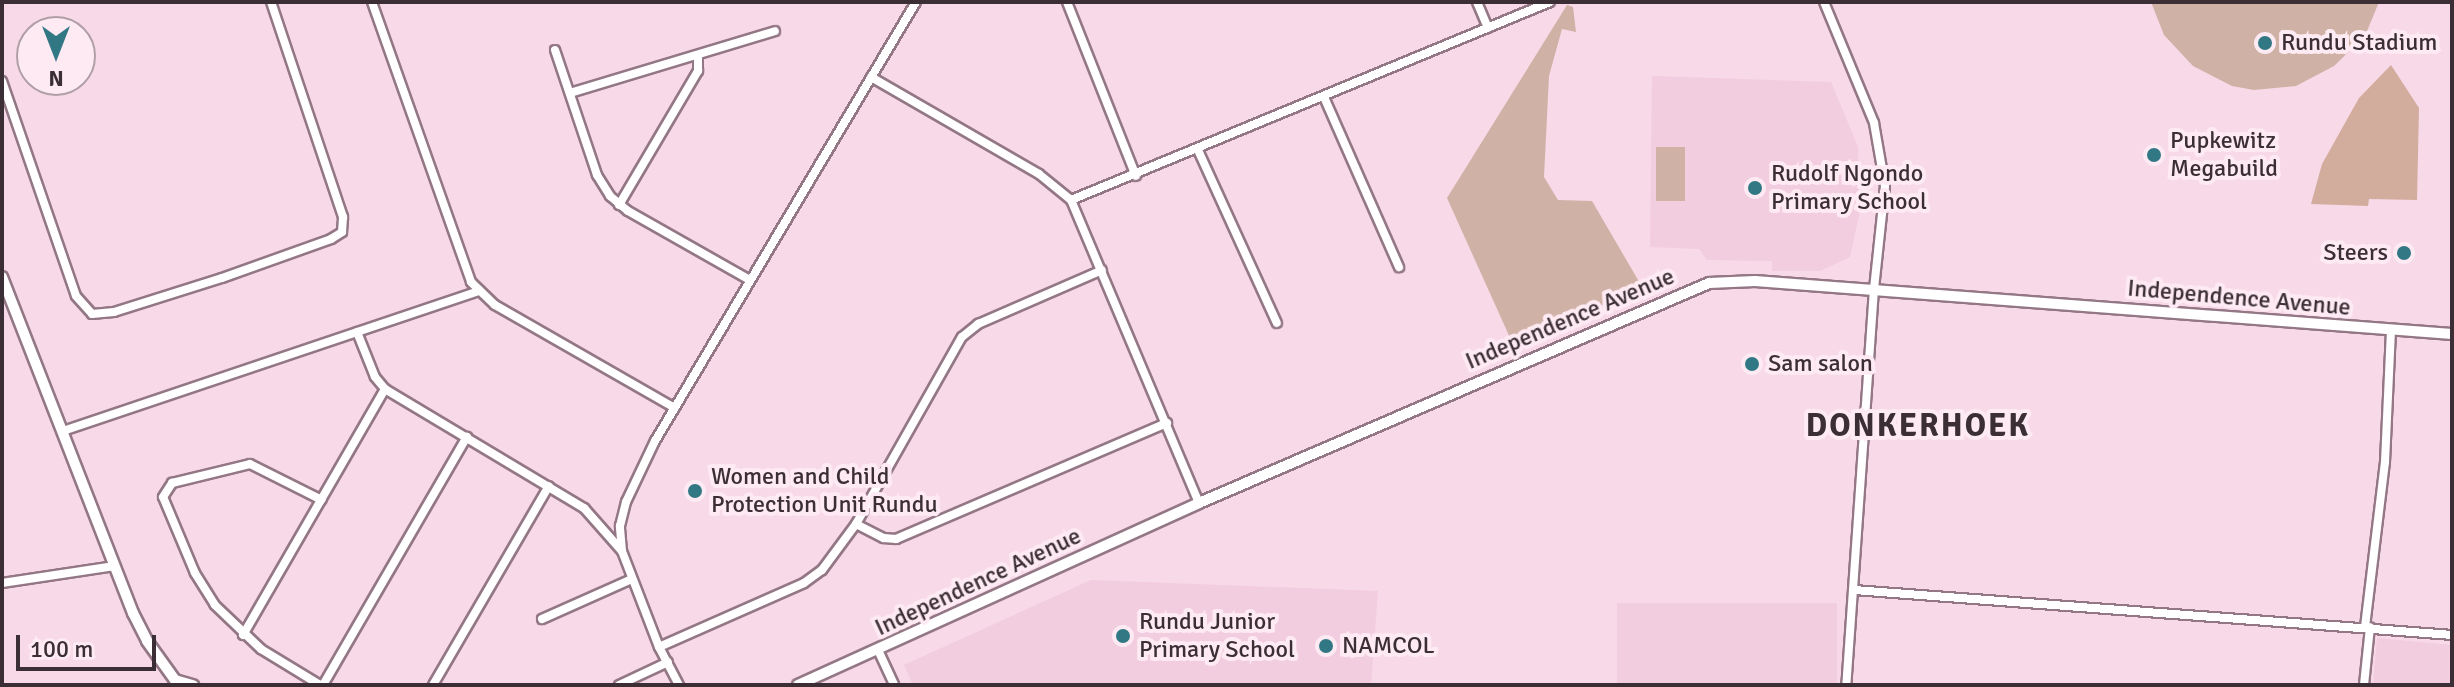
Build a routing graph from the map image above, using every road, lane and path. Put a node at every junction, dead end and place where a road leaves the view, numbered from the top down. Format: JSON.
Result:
{"nodes":[{"id":1,"x":271,"y":2,"type":"edge"},
{"id":2,"x":372,"y":2,"type":"edge"},
{"id":3,"x":916,"y":2,"type":"edge"},
{"id":4,"x":1067,"y":2,"type":"edge"},
{"id":5,"x":1477,"y":2,"type":"edge"},
{"id":6,"x":1550,"y":2,"type":"edge"},
{"id":7,"x":1824,"y":2,"type":"edge"},
{"id":8,"x":1488,"y":28,"type":"junction"},
{"id":9,"x":775,"y":31,"type":"dead end"},
{"id":10,"x":555,"y":50,"type":"dead end"},
{"id":11,"x":698,"y":55,"type":"junction"},
{"id":12,"x":871,"y":77,"type":"junction"},
{"id":13,"x":2,"y":81,"type":"edge"},
{"id":14,"x":570,"y":93,"type":"junction"},
{"id":15,"x":1324,"y":97,"type":"junction"},
{"id":16,"x":1198,"y":150,"type":"junction"},
{"id":17,"x":1136,"y":176,"type":"junction"},
{"id":18,"x":1071,"y":200,"type":"junction"},
{"id":19,"x":619,"y":205,"type":"junction"},
{"id":20,"x":1399,"y":267,"type":"dead end"},
{"id":21,"x":1102,"y":270,"type":"junction"},
{"id":22,"x":3,"y":280,"type":"edge"},
{"id":23,"x":750,"y":280,"type":"junction"},
{"id":24,"x":1874,"y":289,"type":"junction"},
{"id":25,"x":478,"y":291,"type":"junction"},
{"id":26,"x":1277,"y":323,"type":"dead end"},
{"id":27,"x":2391,"y":331,"type":"junction"},
{"id":28,"x":357,"y":332,"type":"junction"},
{"id":29,"x":2419,"y":332,"type":"junction"},
{"id":30,"x":2452,"y":334,"type":"edge"},
{"id":31,"x":2452,"y":341,"type":"edge"},
{"id":32,"x":385,"y":389,"type":"junction"},
{"id":33,"x":675,"y":408,"type":"junction"},
{"id":34,"x":1167,"y":423,"type":"junction"},
{"id":35,"x":63,"y":431,"type":"junction"},
{"id":36,"x":467,"y":437,"type":"junction"},
{"id":37,"x":549,"y":486,"type":"junction"},
{"id":38,"x":322,"y":500,"type":"junction"},
{"id":39,"x":1199,"y":503,"type":"junction"},
{"id":40,"x":856,"y":524,"type":"junction"},
{"id":41,"x":622,"y":551,"type":"junction"},
{"id":42,"x":115,"y":566,"type":"junction"},
{"id":43,"x":632,"y":579,"type":"junction"},
{"id":44,"x":2,"y":583,"type":"edge"},
{"id":45,"x":1854,"y":590,"type":"junction"},
{"id":46,"x":542,"y":619,"type":"dead end"},
{"id":47,"x":2368,"y":627,"type":"junction"},
{"id":48,"x":243,"y":635,"type":"junction"},
{"id":49,"x":2452,"y":635,"type":"edge"},
{"id":50,"x":659,"y":647,"type":"junction"},
{"id":51,"x":878,"y":650,"type":"junction"},
{"id":52,"x":668,"y":662,"type":"junction"},
{"id":53,"x":193,"y":685,"type":"edge"},
{"id":54,"x":322,"y":685,"type":"edge"},
{"id":55,"x":433,"y":685,"type":"edge"},
{"id":56,"x":619,"y":685,"type":"edge"},
{"id":57,"x":679,"y":685,"type":"edge"},
{"id":58,"x":798,"y":685,"type":"edge"},
{"id":59,"x":894,"y":685,"type":"edge"},
{"id":60,"x":1846,"y":685,"type":"edge"},
{"id":61,"x":2364,"y":685,"type":"edge"}],
"edges":[{"from":1,"to":13,"type":"street"},
{"from":2,"to":25,"type":"street"},
{"from":3,"to":12,"type":"street"},
{"from":4,"to":17,"type":"street"},
{"from":5,"to":8,"type":"street"},
{"from":6,"to":8,"type":"street"},
{"from":7,"to":24,"type":"street"},
{"from":8,"to":15,"type":"street"},
{"from":9,"to":11,"type":"street"},
{"from":10,"to":14,"type":"street"},
{"from":11,"to":14,"type":"street"},
{"from":11,"to":19,"type":"street"},
{"from":12,"to":18,"type":"street"},
{"from":12,"to":23,"type":"street"},
{"from":14,"to":19,"type":"street"},
{"from":15,"to":16,"type":"street"},
{"from":15,"to":20,"type":"street"},
{"from":16,"to":17,"type":"street"},
{"from":16,"to":26,"type":"street"},
{"from":17,"to":18,"type":"street"},
{"from":18,"to":21,"type":"street"},
{"from":19,"to":23,"type":"street"},
{"from":21,"to":34,"type":"street"},
{"from":21,"to":40,"type":"street"},
{"from":22,"to":35,"type":"street"},
{"from":23,"to":33,"type":"street"},
{"from":24,"to":27,"type":"street","name":"Independence Avenue"},
{"from":24,"to":39,"type":"street","name":"Independence Avenue"},
{"from":24,"to":45,"type":"street"},
{"from":25,"to":28,"type":"street"},
{"from":25,"to":33,"type":"street"},
{"from":27,"to":29,"type":"street","name":"Independence Avenue"},
{"from":27,"to":47,"type":"street"},
{"from":28,"to":32,"type":"street"},
{"from":28,"to":35,"type":"street"},
{"from":29,"to":30,"type":"street","name":"Independence Avenue"},
{"from":29,"to":31,"type":"street","name":"Independence Avenue"},
{"from":32,"to":36,"type":"street"},
{"from":32,"to":38,"type":"street"},
{"from":33,"to":41,"type":"street"},
{"from":34,"to":39,"type":"street"},
{"from":34,"to":40,"type":"street"},
{"from":35,"to":42,"type":"street"},
{"from":36,"to":37,"type":"street"},
{"from":36,"to":54,"type":"street"},
{"from":37,"to":41,"type":"street"},
{"from":37,"to":55,"type":"street"},
{"from":38,"to":48,"type":"street"},
{"from":38,"to":48,"type":"street"},
{"from":39,"to":51,"type":"street","name":"Independence Avenue"},
{"from":40,"to":50,"type":"street"},
{"from":41,"to":43,"type":"street"},
{"from":42,"to":44,"type":"street"},
{"from":42,"to":53,"type":"street"},
{"from":43,"to":46,"type":"street"},
{"from":43,"to":50,"type":"street"},
{"from":45,"to":47,"type":"street"},
{"from":45,"to":60,"type":"street"},
{"from":47,"to":49,"type":"street"},
{"from":47,"to":61,"type":"street"},
{"from":48,"to":54,"type":"street"},
{"from":50,"to":52,"type":"street"},
{"from":51,"to":58,"type":"street","name":"Independence Avenue"},
{"from":51,"to":59,"type":"street"},
{"from":52,"to":56,"type":"street"},
{"from":52,"to":57,"type":"street"}]}
